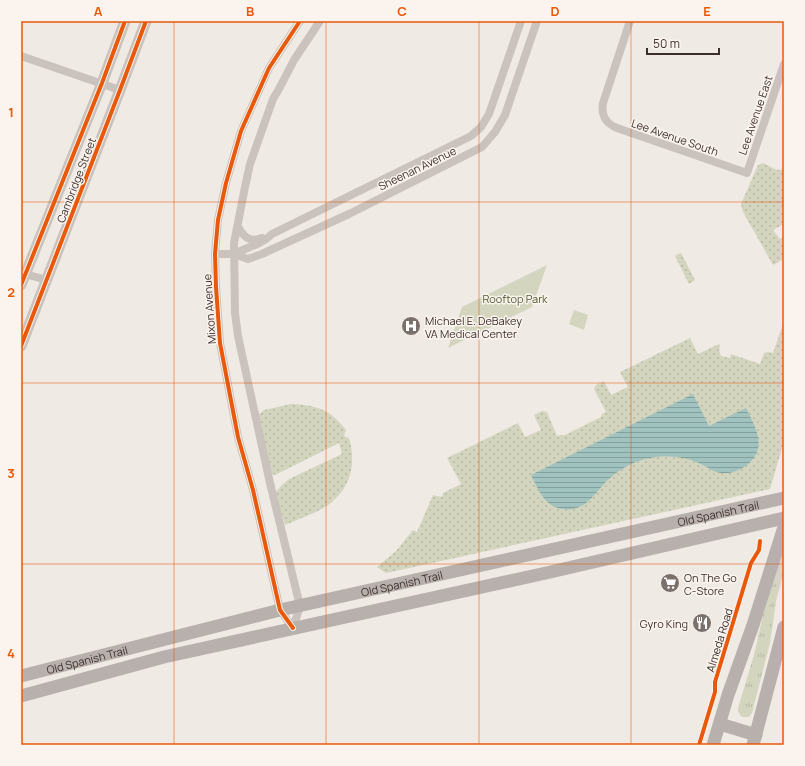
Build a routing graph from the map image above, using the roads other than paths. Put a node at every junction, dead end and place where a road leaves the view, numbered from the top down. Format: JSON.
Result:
{"nodes":[{"id":1,"x":125,"y":21,"type":"edge"},
{"id":2,"x":146,"y":21,"type":"edge"},
{"id":3,"x":300,"y":21,"type":"edge"},
{"id":4,"x":320,"y":21,"type":"edge"},
{"id":5,"x":521,"y":21,"type":"edge"},
{"id":6,"x":537,"y":21,"type":"edge"},
{"id":7,"x":630,"y":21,"type":"edge"},
{"id":8,"x":21,"y":56,"type":"edge"},
{"id":9,"x":784,"y":64,"type":"edge"},
{"id":10,"x":102,"y":83,"type":"junction"},
{"id":11,"x":120,"y":90,"type":"junction"},
{"id":12,"x":747,"y":174,"type":"joint"},
{"id":13,"x":238,"y":227,"type":"junction"},
{"id":14,"x":272,"y":234,"type":"junction"},
{"id":15,"x":215,"y":254,"type":"junction"},
{"id":16,"x":234,"y":254,"type":"junction"},
{"id":17,"x":22,"y":278,"type":"edge"},
{"id":18,"x":47,"y":280,"type":"junction"},
{"id":19,"x":21,"y":346,"type":"edge"},
{"id":20,"x":784,"y":498,"type":"edge"},
{"id":21,"x":784,"y":518,"type":"edge"},
{"id":22,"x":784,"y":527,"type":"edge"},
{"id":23,"x":606,"y":538,"type":"junction"},
{"id":24,"x":613,"y":557,"type":"junction"},
{"id":25,"x":454,"y":572,"type":"junction"},
{"id":26,"x":460,"y":592,"type":"junction"},
{"id":27,"x":300,"y":606,"type":"junction"},
{"id":28,"x":280,"y":610,"type":"junction"},
{"id":29,"x":784,"y":627,"type":"edge"},
{"id":30,"x":293,"y":628,"type":"junction"},
{"id":31,"x":110,"y":653,"type":"junction"},
{"id":32,"x":115,"y":670,"type":"junction"},
{"id":33,"x":21,"y":676,"type":"edge"},
{"id":34,"x":21,"y":696,"type":"edge"},
{"id":35,"x":720,"y":724,"type":"junction"},
{"id":36,"x":755,"y":740,"type":"edge"},
{"id":37,"x":713,"y":745,"type":"edge"}],
"edges":[{"from":1,"to":10,"type":"street","name":"Cambridge Street"},
{"from":2,"to":11,"type":"street","name":"Cambridge Street"},
{"from":3,"to":15,"type":"street","name":"Mixon Avenue"},
{"from":4,"to":13,"type":"street"},
{"from":5,"to":14,"type":"street","name":"Sheenan Avenue"},
{"from":6,"to":16,"type":"street","name":"Sheenan Avenue"},
{"from":7,"to":12,"type":"street","name":"Lee Avenue South"},
{"from":8,"to":10,"type":"street"},
{"from":9,"to":12,"type":"street","name":"Lee Avenue East"},
{"from":10,"to":11,"type":"street"},
{"from":10,"to":17,"type":"street","name":"Cambridge Street"},
{"from":11,"to":18,"type":"street","name":"Cambridge Street"},
{"from":13,"to":14,"type":"street"},
{"from":13,"to":16,"type":"street"},
{"from":14,"to":16,"type":"street","name":"Sheenan Avenue"},
{"from":15,"to":16,"type":"street","name":"Sheenan Avenue"},
{"from":15,"to":28,"type":"street","name":"Mixon Avenue"},
{"from":16,"to":27,"type":"street"},
{"from":17,"to":18,"type":"street"},
{"from":18,"to":19,"type":"street","name":"Cambridge Street"},
{"from":20,"to":23,"type":"main road","name":"Old Spanish Trail"},
{"from":21,"to":24,"type":"main road","name":"Old Spanish Trail"},
{"from":22,"to":35,"type":"main road"},
{"from":23,"to":24,"type":"main road"},
{"from":23,"to":25,"type":"main road","name":"Old Spanish Trail"},
{"from":24,"to":26,"type":"main road","name":"Old Spanish Trail"},
{"from":25,"to":26,"type":"main road"},
{"from":25,"to":27,"type":"main road","name":"Old Spanish Trail"},
{"from":26,"to":30,"type":"main road","name":"Old Spanish Trail"},
{"from":27,"to":28,"type":"main road","name":"Old Spanish Trail"},
{"from":27,"to":30,"type":"street"},
{"from":28,"to":30,"type":"street","name":"Mixon Avenue"},
{"from":28,"to":31,"type":"main road","name":"Old Spanish Trail"},
{"from":29,"to":36,"type":"main road"},
{"from":30,"to":32,"type":"main road","name":"Old Spanish Trail"},
{"from":31,"to":32,"type":"main road"},
{"from":31,"to":33,"type":"main road","name":"Old Spanish Trail"},
{"from":32,"to":34,"type":"main road","name":"Old Spanish Trail"},
{"from":35,"to":36,"type":"main road"},
{"from":35,"to":37,"type":"main road"}]}
